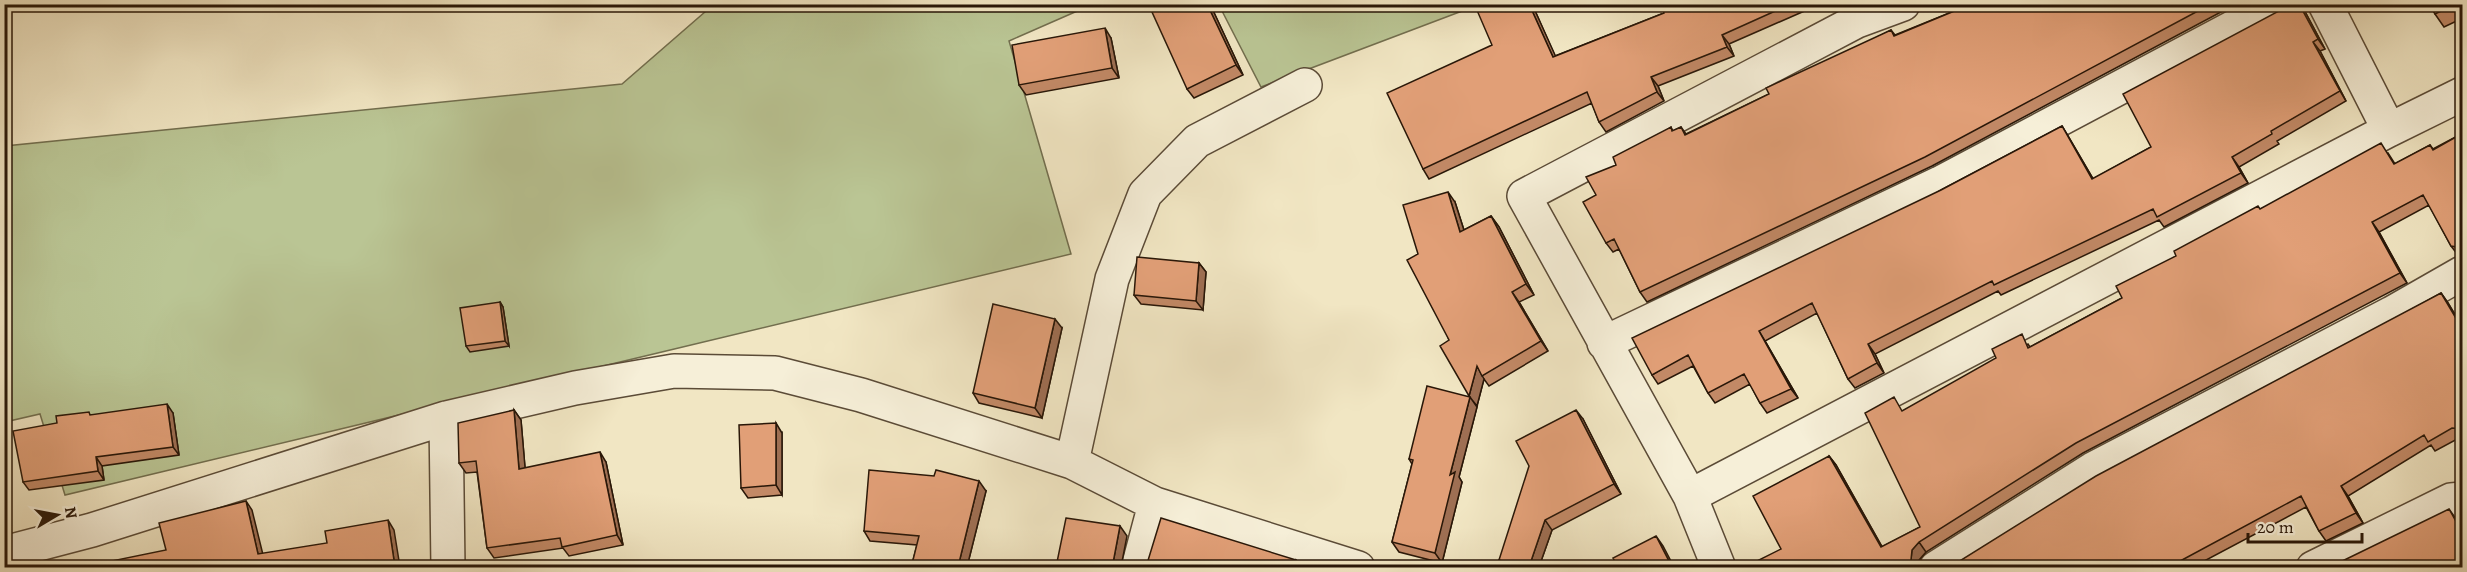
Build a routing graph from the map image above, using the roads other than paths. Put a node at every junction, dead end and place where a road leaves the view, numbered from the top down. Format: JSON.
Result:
{"nodes":[{"id":1,"x":1903,"y":4,"type":"edge"},
{"id":2,"x":2277,"y":4,"type":"edge"},
{"id":3,"x":2325,"y":4,"type":"edge"},
{"id":4,"x":1305,"y":85,"type":"dead end"},
{"id":5,"x":2463,"y":94,"type":"edge"},
{"id":6,"x":2389,"y":130,"type":"junction"},
{"id":7,"x":2463,"y":273,"type":"edge"},
{"id":8,"x":1604,"y":343,"type":"junction"},
{"id":9,"x":446,"y":418,"type":"junction"},
{"id":10,"x":1072,"y":462,"type":"junction"},
{"id":11,"x":1690,"y":496,"type":"junction"},
{"id":12,"x":2463,"y":499,"type":"edge"},
{"id":13,"x":1155,"y":504,"type":"junction"},
{"id":14,"x":4,"y":554,"type":"edge"},
{"id":15,"x":448,"y":567,"type":"edge"},
{"id":16,"x":1138,"y":567,"type":"edge"},
{"id":17,"x":1358,"y":567,"type":"edge"},
{"id":18,"x":1719,"y":567,"type":"edge"},
{"id":19,"x":1936,"y":567,"type":"edge"},
{"id":20,"x":2313,"y":567,"type":"edge"}],
"edges":[{"from":1,"to":8,"type":"street"},
{"from":2,"to":8,"type":"street"},
{"from":3,"to":6,"type":"street"},
{"from":4,"to":10,"type":"street"},
{"from":5,"to":6,"type":"street"},
{"from":6,"to":11,"type":"street"},
{"from":7,"to":19,"type":"street"},
{"from":8,"to":11,"type":"street"},
{"from":9,"to":10,"type":"street"},
{"from":9,"to":14,"type":"street"},
{"from":9,"to":15,"type":"street"},
{"from":10,"to":13,"type":"street"},
{"from":11,"to":18,"type":"street"},
{"from":12,"to":20,"type":"street"},
{"from":13,"to":16,"type":"street"},
{"from":13,"to":17,"type":"street"}]}
